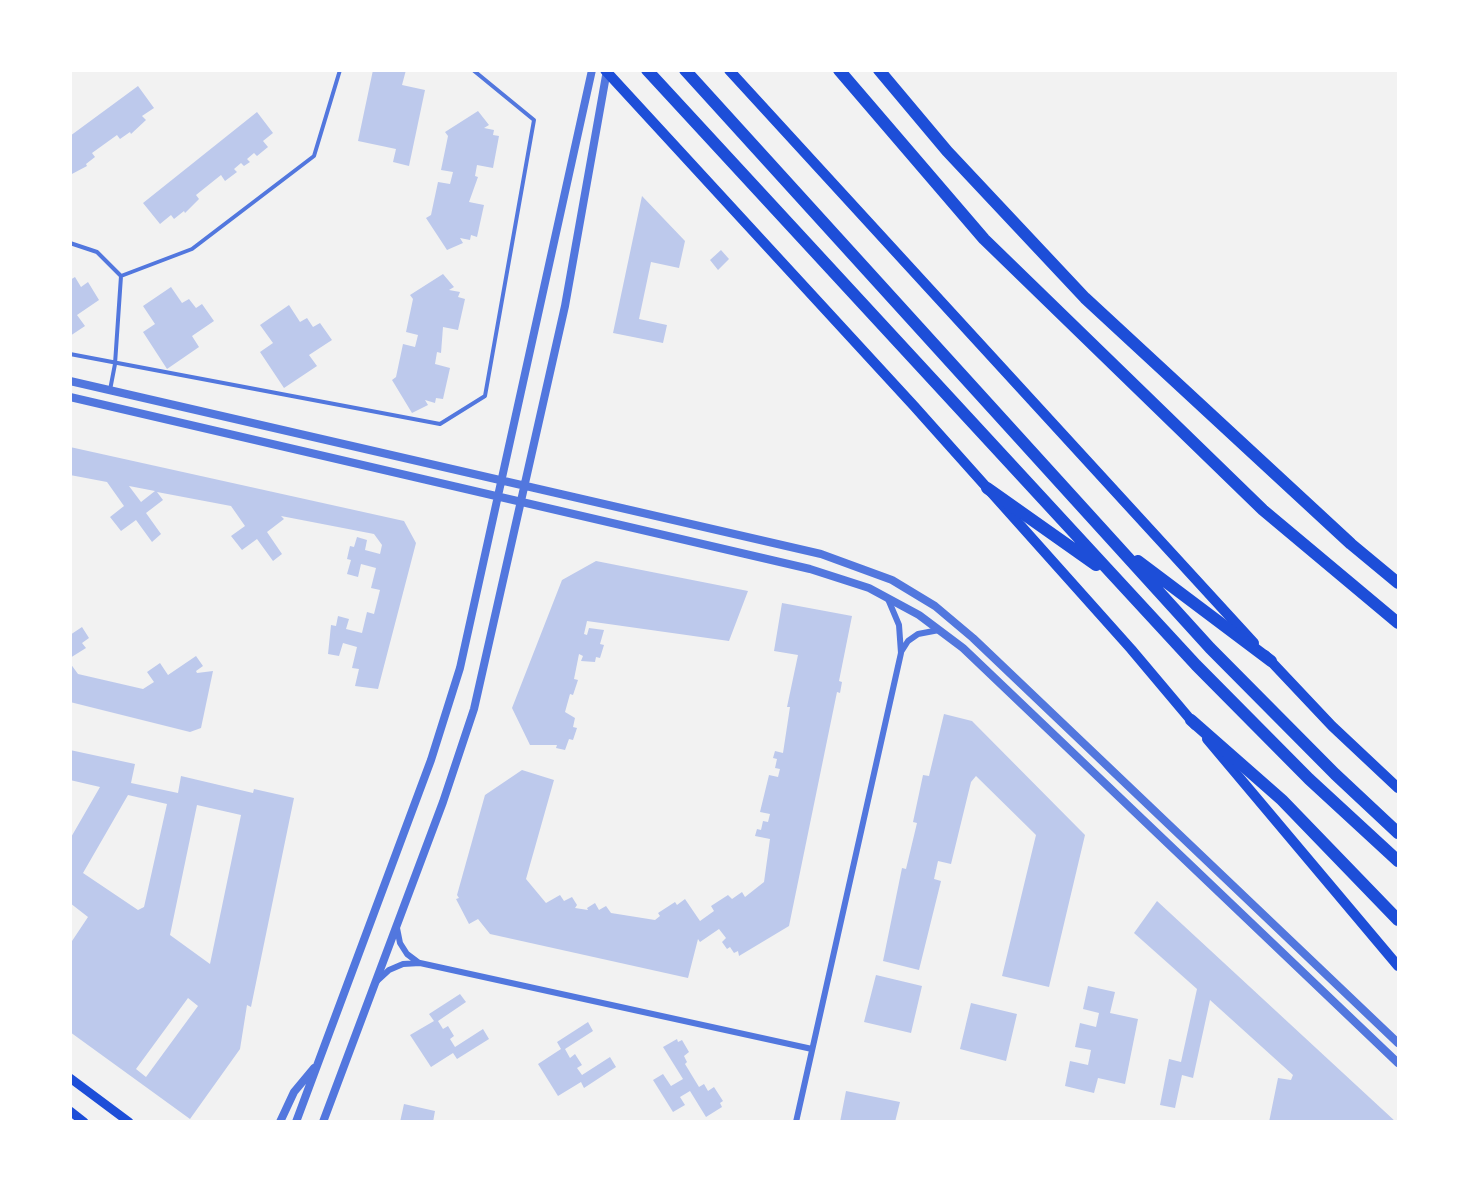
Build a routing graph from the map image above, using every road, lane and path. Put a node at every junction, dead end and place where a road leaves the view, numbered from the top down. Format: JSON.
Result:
{"nodes":[{"id":1,"x":340,"y":70,"type":"edge"},
{"id":2,"x":473,"y":70,"type":"edge"},
{"id":3,"x":592,"y":70,"type":"edge"},
{"id":4,"x":647,"y":70,"type":"edge"},
{"id":5,"x":685,"y":70,"type":"edge"},
{"id":6,"x":729,"y":70,"type":"edge"},
{"id":7,"x":839,"y":70,"type":"edge"},
{"id":8,"x":879,"y":70,"type":"edge"},
{"id":9,"x":606,"y":71,"type":"edge"},
{"id":10,"x":70,"y":243,"type":"edge"},
{"id":11,"x":121,"y":276,"type":"junction"},
{"id":12,"x":70,"y":354,"type":"edge"},
{"id":13,"x":116,"y":364,"type":"junction"},
{"id":14,"x":70,"y":381,"type":"edge"},
{"id":15,"x":110,"y":390,"type":"junction"},
{"id":16,"x":70,"y":398,"type":"edge"},
{"id":17,"x":503,"y":481,"type":"junction"},
{"id":18,"x":525,"y":486,"type":"junction"},
{"id":19,"x":987,"y":488,"type":"junction"},
{"id":20,"x":500,"y":497,"type":"junction"},
{"id":21,"x":522,"y":502,"type":"junction"},
{"id":22,"x":1112,"y":542,"type":"junction"},
{"id":23,"x":1119,"y":581,"type":"junction"},
{"id":24,"x":1398,"y":583,"type":"edge"},
{"id":25,"x":886,"y":597,"type":"junction"},
{"id":26,"x":1398,"y":623,"type":"edge"},
{"id":27,"x":941,"y":630,"type":"junction"},
{"id":28,"x":901,"y":653,"type":"junction"},
{"id":29,"x":1271,"y":661,"type":"junction"},
{"id":30,"x":1191,"y":720,"type":"junction"},
{"id":31,"x":1398,"y":788,"type":"edge"},
{"id":32,"x":1398,"y":833,"type":"edge"},
{"id":33,"x":1398,"y":861,"type":"edge"},
{"id":34,"x":1398,"y":920,"type":"edge"},
{"id":35,"x":397,"y":927,"type":"junction"},
{"id":36,"x":420,"y":963,"type":"junction"},
{"id":37,"x":1398,"y":966,"type":"edge"},
{"id":38,"x":376,"y":982,"type":"junction"},
{"id":39,"x":1398,"y":1043,"type":"edge"},
{"id":40,"x":812,"y":1049,"type":"junction"},
{"id":41,"x":1398,"y":1063,"type":"edge"},
{"id":42,"x":318,"y":1064,"type":"junction"},
{"id":43,"x":70,"y":1077,"type":"edge"},
{"id":44,"x":70,"y":1111,"type":"edge"},
{"id":45,"x":84,"y":1122,"type":"edge"},
{"id":46,"x":129,"y":1122,"type":"edge"},
{"id":47,"x":280,"y":1122,"type":"edge"},
{"id":48,"x":296,"y":1122,"type":"edge"},
{"id":49,"x":323,"y":1122,"type":"edge"},
{"id":50,"x":796,"y":1122,"type":"edge"}],
"edges":[{"from":1,"to":11,"type":"lane"},
{"from":2,"to":13,"type":"lane"},
{"from":3,"to":17,"type":"street"},
{"from":4,"to":23,"type":"highway"},
{"from":5,"to":22,"type":"highway"},
{"from":6,"to":29,"type":"main road"},
{"from":7,"to":26,"type":"highway"},
{"from":8,"to":24,"type":"highway"},
{"from":9,"to":18,"type":"street"},
{"from":9,"to":19,"type":"main road"},
{"from":10,"to":11,"type":"lane"},
{"from":11,"to":13,"type":"lane"},
{"from":12,"to":13,"type":"lane"},
{"from":13,"to":15,"type":"lane"},
{"from":14,"to":15,"type":"street"},
{"from":15,"to":17,"type":"street"},
{"from":16,"to":20,"type":"street"},
{"from":17,"to":18,"type":"street"},
{"from":17,"to":20,"type":"street"},
{"from":18,"to":21,"type":"street"},
{"from":18,"to":39,"type":"street"},
{"from":19,"to":23,"type":"highway"},
{"from":19,"to":30,"type":"main road"},
{"from":20,"to":21,"type":"street"},
{"from":20,"to":42,"type":"street"},
{"from":21,"to":25,"type":"street"},
{"from":21,"to":35,"type":"street"},
{"from":22,"to":29,"type":"highway"},
{"from":22,"to":32,"type":"highway"},
{"from":23,"to":33,"type":"highway"},
{"from":25,"to":27,"type":"street"},
{"from":25,"to":28,"type":"street"},
{"from":27,"to":28,"type":"street"},
{"from":27,"to":41,"type":"street"},
{"from":28,"to":40,"type":"street"},
{"from":29,"to":31,"type":"main road"},
{"from":30,"to":34,"type":"highway"},
{"from":30,"to":37,"type":"main road"},
{"from":35,"to":36,"type":"street"},
{"from":35,"to":38,"type":"street"},
{"from":36,"to":38,"type":"street"},
{"from":36,"to":40,"type":"street"},
{"from":38,"to":49,"type":"street"},
{"from":40,"to":50,"type":"street"},
{"from":42,"to":47,"type":"street"},
{"from":42,"to":48,"type":"street"},
{"from":43,"to":46,"type":"main road"},
{"from":44,"to":45,"type":"main road"}]}
